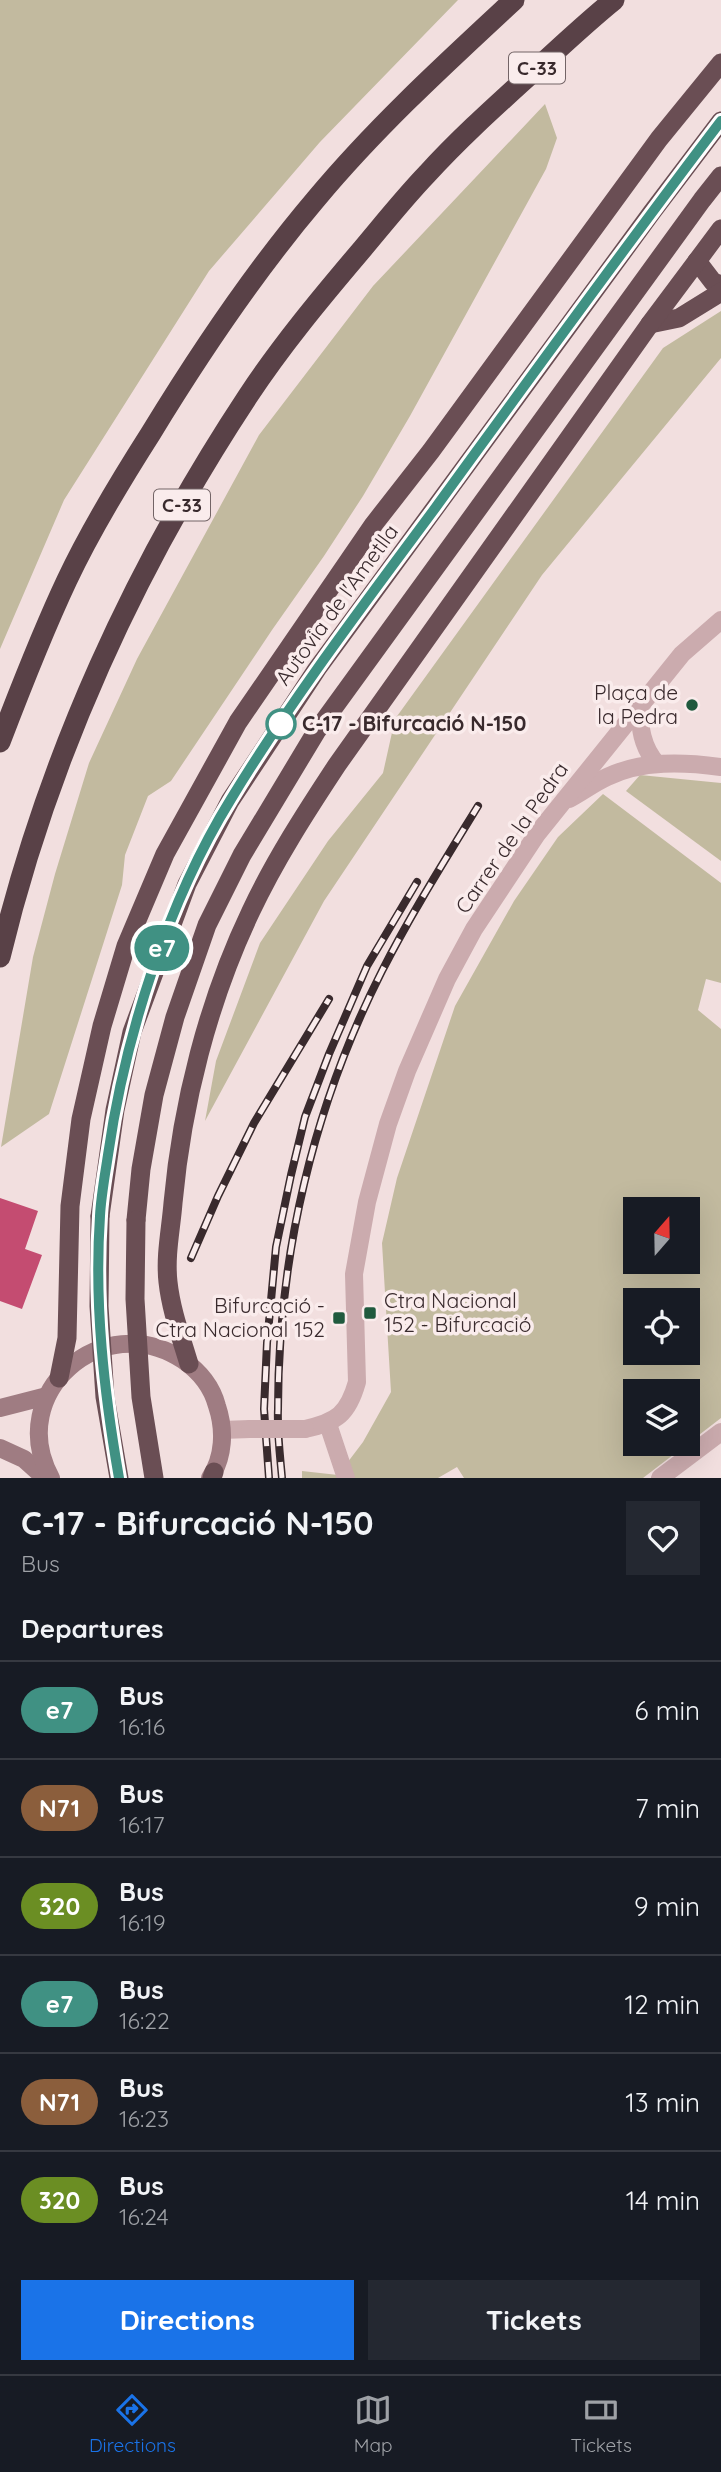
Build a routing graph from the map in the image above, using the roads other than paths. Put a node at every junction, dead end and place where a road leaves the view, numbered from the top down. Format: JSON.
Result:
{"nodes":[{"id":1,"x":514,"y":0,"type":"edge"},
{"id":2,"x":614,"y":0,"type":"edge"},
{"id":3,"x":721,"y":63,"type":"edge"},
{"id":4,"x":721,"y":121,"type":"edge"},
{"id":5,"x":721,"y":176,"type":"edge"},
{"id":6,"x":721,"y":229,"type":"edge"},
{"id":7,"x":696,"y":261,"type":"junction"},
{"id":8,"x":721,"y":285,"type":"edge"},
{"id":9,"x":721,"y":292,"type":"edge"},
{"id":10,"x":650,"y":324,"type":"junction"},
{"id":11,"x":721,"y":621,"type":"edge"},
{"id":12,"x":640,"y":704,"type":"junction"},
{"id":13,"x":0,"y":741,"type":"edge"},
{"id":14,"x":606,"y":747,"type":"junction"},
{"id":15,"x":657,"y":765,"type":"junction"},
{"id":16,"x":721,"y":767,"type":"edge"},
{"id":17,"x":609,"y":776,"type":"junction"},
{"id":18,"x":560,"y":804,"type":"junction"},
{"id":19,"x":0,"y":957,"type":"edge"},
{"id":20,"x":189,"y":1364,"type":"junction"},
{"id":21,"x":59,"y":1378,"type":"junction"},
{"id":22,"x":47,"y":1396,"type":"junction"},
{"id":23,"x":0,"y":1408,"type":"edge"},
{"id":24,"x":328,"y":1424,"type":"junction"},
{"id":25,"x":222,"y":1430,"type":"junction"},
{"id":26,"x":721,"y":1432,"type":"edge"},
{"id":27,"x":0,"y":1448,"type":"edge"},
{"id":28,"x":212,"y":1476,"type":"edge"},
{"id":29,"x":46,"y":1478,"type":"edge"},
{"id":30,"x":51,"y":1478,"type":"edge"},
{"id":31,"x":119,"y":1478,"type":"edge"},
{"id":32,"x":155,"y":1478,"type":"edge"},
{"id":33,"x":346,"y":1478,"type":"edge"},
{"id":34,"x":660,"y":1478,"type":"edge"}],
"edges":[{"from":1,"to":13,"type":"highway"},
{"from":2,"to":19,"type":"highway","number":"C-33"},
{"from":3,"to":21,"type":"highway"},
{"from":4,"to":31,"type":"highway","name":"Autovia de l'Ametlla","bridge":true},
{"from":5,"to":32,"type":"highway","bridge":true},
{"from":6,"to":7,"type":"highway"},
{"from":7,"to":8,"type":"highway"},
{"from":7,"to":10,"type":"highway"},
{"from":9,"to":10,"type":"highway"},
{"from":10,"to":20,"type":"highway"},
{"from":11,"to":12,"type":"street","name":"Carrer de la Pedra"},
{"from":12,"to":14,"type":"street","name":"Carrer de la Pedra"},
{"from":12,"to":15,"type":"street"},
{"from":14,"to":17,"type":"street"},
{"from":14,"to":18,"type":"street","name":"Carrer de la Pedra"},
{"from":15,"to":16,"type":"street"},
{"from":15,"to":17,"type":"street"},
{"from":17,"to":18,"type":"street"},
{"from":18,"to":24,"type":"street","name":"Carrer de la Pedra"},
{"from":20,"to":21,"type":"main road"},
{"from":20,"to":25,"type":"main road"},
{"from":21,"to":22,"type":"main road"},
{"from":22,"to":23,"type":"main road"},
{"from":22,"to":30,"type":"main road"},
{"from":24,"to":25,"type":"street","bridge":true},
{"from":24,"to":33,"type":"street"},
{"from":25,"to":28,"type":"main road"},
{"from":26,"to":34,"type":"street"},
{"from":27,"to":29,"type":"main road"}]}
